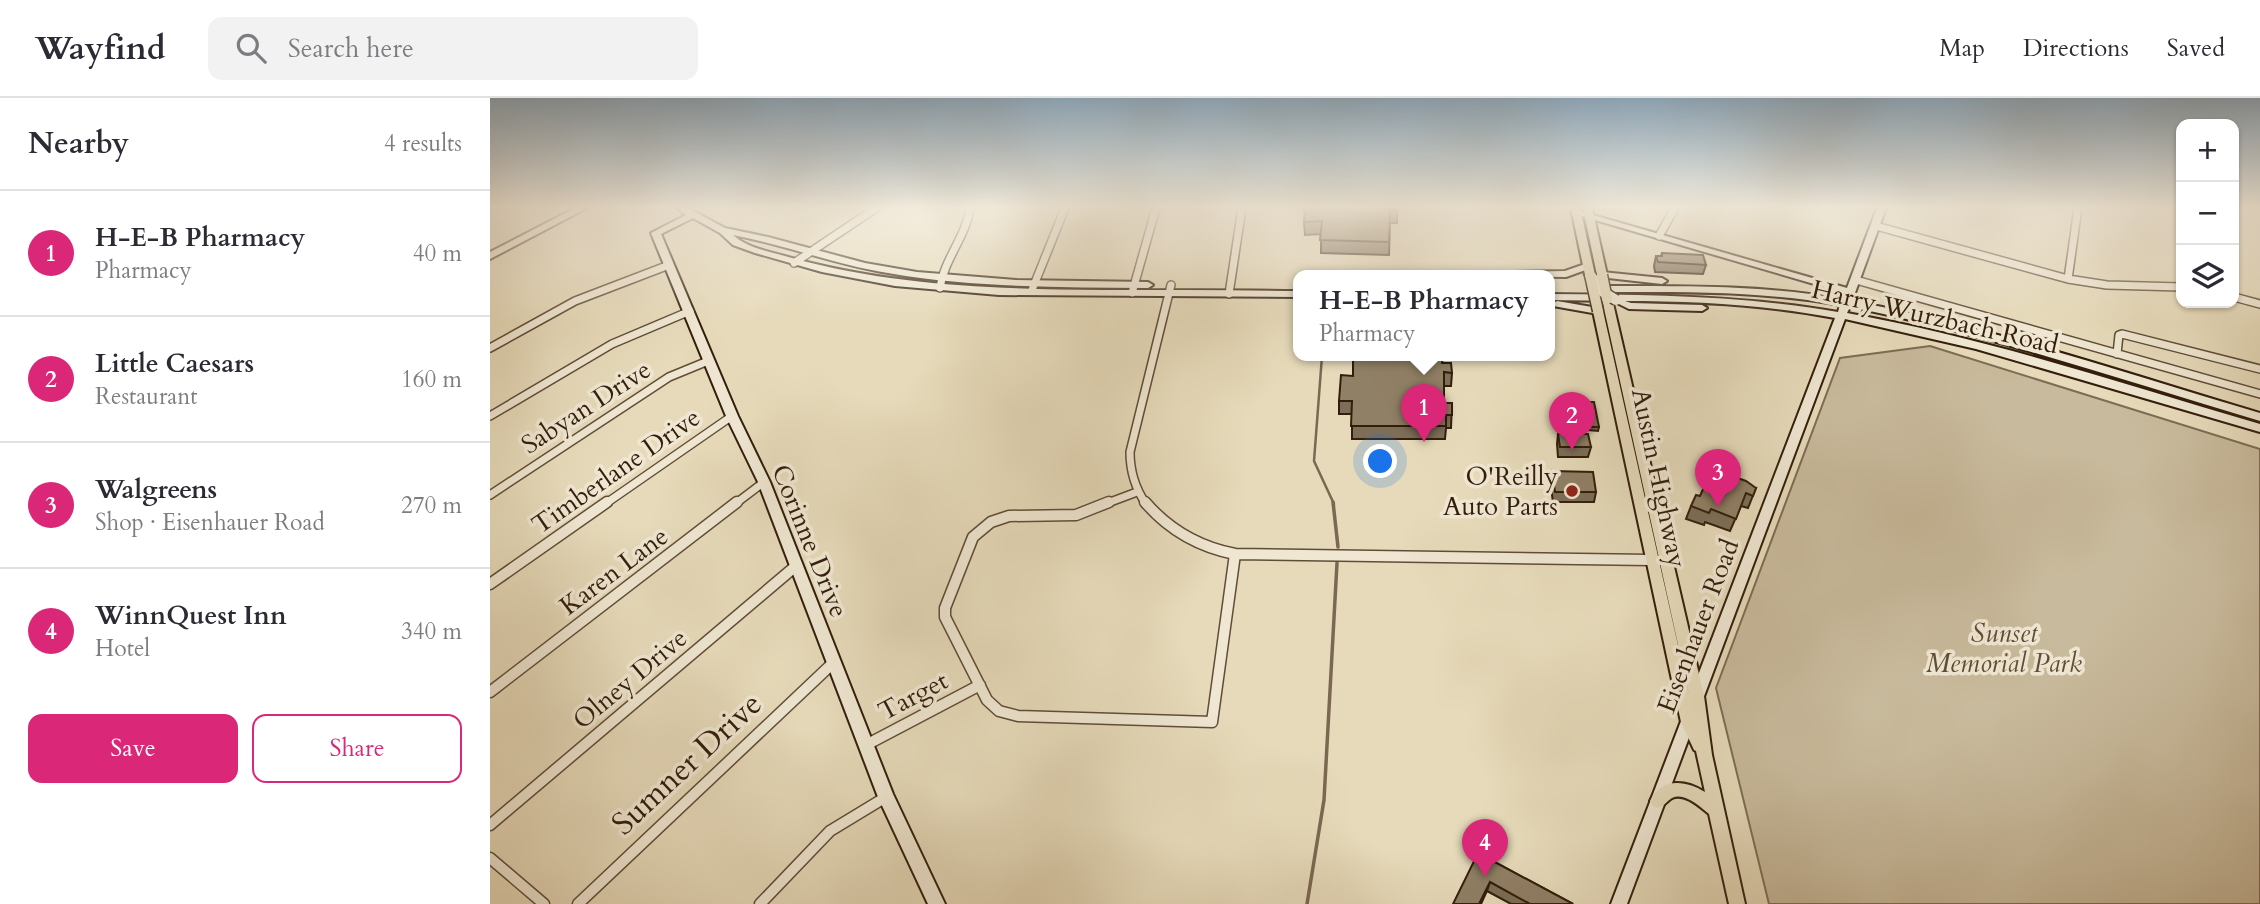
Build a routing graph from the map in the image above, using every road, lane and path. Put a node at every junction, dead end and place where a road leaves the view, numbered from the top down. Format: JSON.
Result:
{"nodes":[{"id":1,"x":510,"y":246,"type":"edge"},
{"id":2,"x":661,"y":246,"type":"edge"},
{"id":3,"x":744,"y":246,"type":"edge"},
{"id":4,"x":784,"y":246,"type":"edge"},
{"id":5,"x":818,"y":246,"type":"edge"},
{"id":6,"x":957,"y":246,"type":"edge"},
{"id":7,"x":1050,"y":246,"type":"edge"},
{"id":8,"x":1145,"y":246,"type":"edge"},
{"id":9,"x":1236,"y":246,"type":"edge"},
{"id":10,"x":1586,"y":246,"type":"edge"},
{"id":11,"x":1596,"y":246,"type":"edge"},
{"id":12,"x":1688,"y":246,"type":"edge"},
{"id":13,"x":1869,"y":246,"type":"edge"},
{"id":14,"x":1947,"y":246,"type":"edge"},
{"id":15,"x":2073,"y":246,"type":"edge"},
{"id":16,"x":807,"y":253,"type":"junction"},
{"id":17,"x":490,"y":256,"type":"edge"},
{"id":18,"x":794,"y":262,"type":"junction"},
{"id":19,"x":669,"y":265,"type":"junction"},
{"id":20,"x":1555,"y":274,"type":"edge"},
{"id":21,"x":1566,"y":274,"type":"junction"},
{"id":22,"x":2068,"y":279,"type":"junction"},
{"id":23,"x":1856,"y":280,"type":"junction"},
{"id":24,"x":940,"y":282,"type":"junction"},
{"id":25,"x":1598,"y":285,"type":"junction"},
{"id":26,"x":1293,"y":286,"type":"edge"},
{"id":27,"x":2176,"y":287,"type":"edge"},
{"id":28,"x":1033,"y":288,"type":"junction"},
{"id":29,"x":1555,"y":288,"type":"edge"},
{"id":30,"x":1133,"y":289,"type":"junction"},
{"id":31,"x":1229,"y":289,"type":"junction"},
{"id":32,"x":1170,"y":290,"type":"junction"},
{"id":33,"x":1293,"y":294,"type":"edge"},
{"id":34,"x":1780,"y":294,"type":"junction"},
{"id":35,"x":1555,"y":297,"type":"edge"},
{"id":36,"x":1849,"y":298,"type":"junction"},
{"id":37,"x":2239,"y":298,"type":"edge"},
{"id":38,"x":1555,"y":304,"type":"edge"},
{"id":39,"x":2260,"y":304,"type":"edge"},
{"id":40,"x":1567,"y":305,"type":"junction"},
{"id":41,"x":1629,"y":306,"type":"junction"},
{"id":42,"x":690,"y":311,"type":"junction"},
{"id":43,"x":1598,"y":311,"type":"junction"},
{"id":44,"x":1612,"y":318,"type":"junction"},
{"id":45,"x":1841,"y":319,"type":"junction"},
{"id":46,"x":1603,"y":333,"type":"junction"},
{"id":47,"x":490,"y":348,"type":"edge"},
{"id":48,"x":2117,"y":354,"type":"junction"},
{"id":49,"x":708,"y":361,"type":"junction"},
{"id":50,"x":1618,"y":363,"type":"junction"},
{"id":51,"x":2260,"y":369,"type":"edge"},
{"id":52,"x":2260,"y":394,"type":"edge"},
{"id":53,"x":490,"y":416,"type":"edge"},
{"id":54,"x":732,"y":416,"type":"junction"},
{"id":55,"x":2260,"y":417,"type":"edge"},
{"id":56,"x":2260,"y":428,"type":"edge"},
{"id":57,"x":764,"y":482,"type":"junction"},
{"id":58,"x":1137,"y":492,"type":"junction"},
{"id":59,"x":490,"y":495,"type":"edge"},
{"id":60,"x":1235,"y":554,"type":"junction"},
{"id":61,"x":1651,"y":560,"type":"junction"},
{"id":62,"x":797,"y":565,"type":"junction"},
{"id":63,"x":490,"y":584,"type":"edge"},
{"id":64,"x":833,"y":663,"type":"junction"},
{"id":65,"x":980,"y":685,"type":"junction"},
{"id":66,"x":490,"y":692,"type":"edge"},
{"id":67,"x":1697,"y":696,"type":"junction"},
{"id":68,"x":1688,"y":722,"type":"junction"},
{"id":69,"x":866,"y":745,"type":"junction"},
{"id":70,"x":1704,"y":755,"type":"junction"},
{"id":71,"x":886,"y":797,"type":"junction"},
{"id":72,"x":1658,"y":801,"type":"junction"},
{"id":73,"x":1716,"y":810,"type":"junction"},
{"id":74,"x":490,"y":825,"type":"edge"},
{"id":75,"x":490,"y":858,"type":"edge"},
{"id":76,"x":544,"y":904,"type":"edge"},
{"id":77,"x":578,"y":904,"type":"edge"},
{"id":78,"x":761,"y":904,"type":"edge"},
{"id":79,"x":937,"y":904,"type":"edge"},
{"id":80,"x":1619,"y":904,"type":"edge"},
{"id":81,"x":1737,"y":904,"type":"edge"}],
"edges":[{"from":1,"to":17,"type":"main road"},
{"from":2,"to":19,"type":"main road","name":"Corinne Drive"},
{"from":3,"to":18,"type":"main road"},
{"from":4,"to":16,"type":"main road"},
{"from":5,"to":16,"type":"street"},
{"from":6,"to":24,"type":"street"},
{"from":7,"to":28,"type":"street"},
{"from":8,"to":30,"type":"street"},
{"from":9,"to":31,"type":"street"},
{"from":10,"to":25,"type":"main road","name":"Austin Highway"},
{"from":11,"to":25,"type":"main road","name":"Austin Highway"},
{"from":12,"to":36,"type":"main road"},
{"from":13,"to":23,"type":"main road","name":"Eisenhauer Road"},
{"from":14,"to":22,"type":"street"},
{"from":15,"to":22,"type":"street"},
{"from":16,"to":18,"type":"street"},
{"from":16,"to":24,"type":"main road"},
{"from":18,"to":24,"type":"main road"},
{"from":19,"to":42,"type":"main road","name":"Corinne Drive"},
{"from":19,"to":47,"type":"street"},
{"from":20,"to":21,"type":"main road"},
{"from":21,"to":25,"type":"main road"},
{"from":21,"to":25,"type":"main road"},
{"from":22,"to":27,"type":"street"},
{"from":23,"to":36,"type":"main road","name":"Eisenhauer Road"},
{"from":23,"to":48,"type":"street"},
{"from":24,"to":28,"type":"main road"},
{"from":25,"to":34,"type":"main road"},
{"from":25,"to":40,"type":"main road"},
{"from":25,"to":41,"type":"main road","bridge":true},
{"from":25,"to":43,"type":"main road","name":"Austin Highway","bridge":true},
{"from":25,"to":44,"type":"main road","name":"Austin Highway"},
{"from":26,"to":31,"type":"main road"},
{"from":28,"to":30,"type":"main road"},
{"from":29,"to":34,"type":"main road","name":"Harry Wurzbach Road"},
{"from":30,"to":32,"type":"main road"},
{"from":31,"to":32,"type":"main road"},
{"from":31,"to":33,"type":"main road"},
{"from":32,"to":58,"type":"street"},
{"from":34,"to":36,"type":"main road","name":"Harry Wurzbach Road"},
{"from":35,"to":45,"type":"main road","name":"Harry Wurzbach Road"},
{"from":36,"to":45,"type":"main road","name":"Eisenhauer Road"},
{"from":36,"to":55,"type":"main road","name":"Harry Wurzbach Road"},
{"from":37,"to":39,"type":"street"},
{"from":38,"to":40,"type":"main road"},
{"from":40,"to":43,"type":"main road"},
{"from":41,"to":44,"type":"main road"},
{"from":41,"to":45,"type":"main road"},
{"from":42,"to":49,"type":"main road","name":"Corinne Drive"},
{"from":42,"to":53,"type":"street"},
{"from":43,"to":46,"type":"main road","name":"Austin Highway"},
{"from":44,"to":50,"type":"main road","name":"Austin Highway"},
{"from":45,"to":56,"type":"main road","name":"Harry Wurzbach Road"},
{"from":45,"to":67,"type":"main road","name":"Eisenhauer Road"},
{"from":46,"to":50,"type":"main road","name":"Austin Highway"},
{"from":46,"to":50,"type":"main road"},
{"from":48,"to":51,"type":"street"},
{"from":48,"to":52,"type":"street"},
{"from":49,"to":54,"type":"main road","name":"Corinne Drive"},
{"from":49,"to":59,"type":"street","name":"Sabyan Drive"},
{"from":50,"to":61,"type":"main road","name":"Austin Highway"},
{"from":50,"to":67,"type":"main road","name":"Austin Highway"},
{"from":54,"to":57,"type":"main road","name":"Corinne Drive"},
{"from":54,"to":63,"type":"street","name":"Timberlane Drive"},
{"from":57,"to":62,"type":"main road","name":"Corinne Drive"},
{"from":57,"to":66,"type":"street","name":"Karen Lane"},
{"from":58,"to":60,"type":"street"},
{"from":58,"to":65,"type":"street"},
{"from":60,"to":61,"type":"street"},
{"from":60,"to":65,"type":"street"},
{"from":61,"to":68,"type":"main road","name":"Austin Highway"},
{"from":62,"to":64,"type":"main road","name":"Corinne Drive"},
{"from":62,"to":74,"type":"street","name":"Olney Drive"},
{"from":64,"to":69,"type":"main road","name":"Corinne Drive"},
{"from":64,"to":77,"type":"street","name":"Sumner Drive"},
{"from":65,"to":69,"type":"street","name":"Target"},
{"from":67,"to":68,"type":"main road","name":"Eisenhauer Road"},
{"from":67,"to":70,"type":"main road","name":"Austin Highway"},
{"from":68,"to":70,"type":"main road","name":"Austin Highway"},
{"from":68,"to":72,"type":"main road","name":"Eisenhauer Road"},
{"from":69,"to":71,"type":"main road","name":"Corinne Drive"},
{"from":70,"to":73,"type":"main road","name":"Austin Highway"},
{"from":71,"to":78,"type":"street"},
{"from":71,"to":79,"type":"main road","name":"Corinne Drive"},
{"from":72,"to":73,"type":"main road"},
{"from":72,"to":80,"type":"main road","name":"Eisenhauer Road"},
{"from":73,"to":81,"type":"main road","name":"Austin Highway"},
{"from":75,"to":76,"type":"street"}]}
